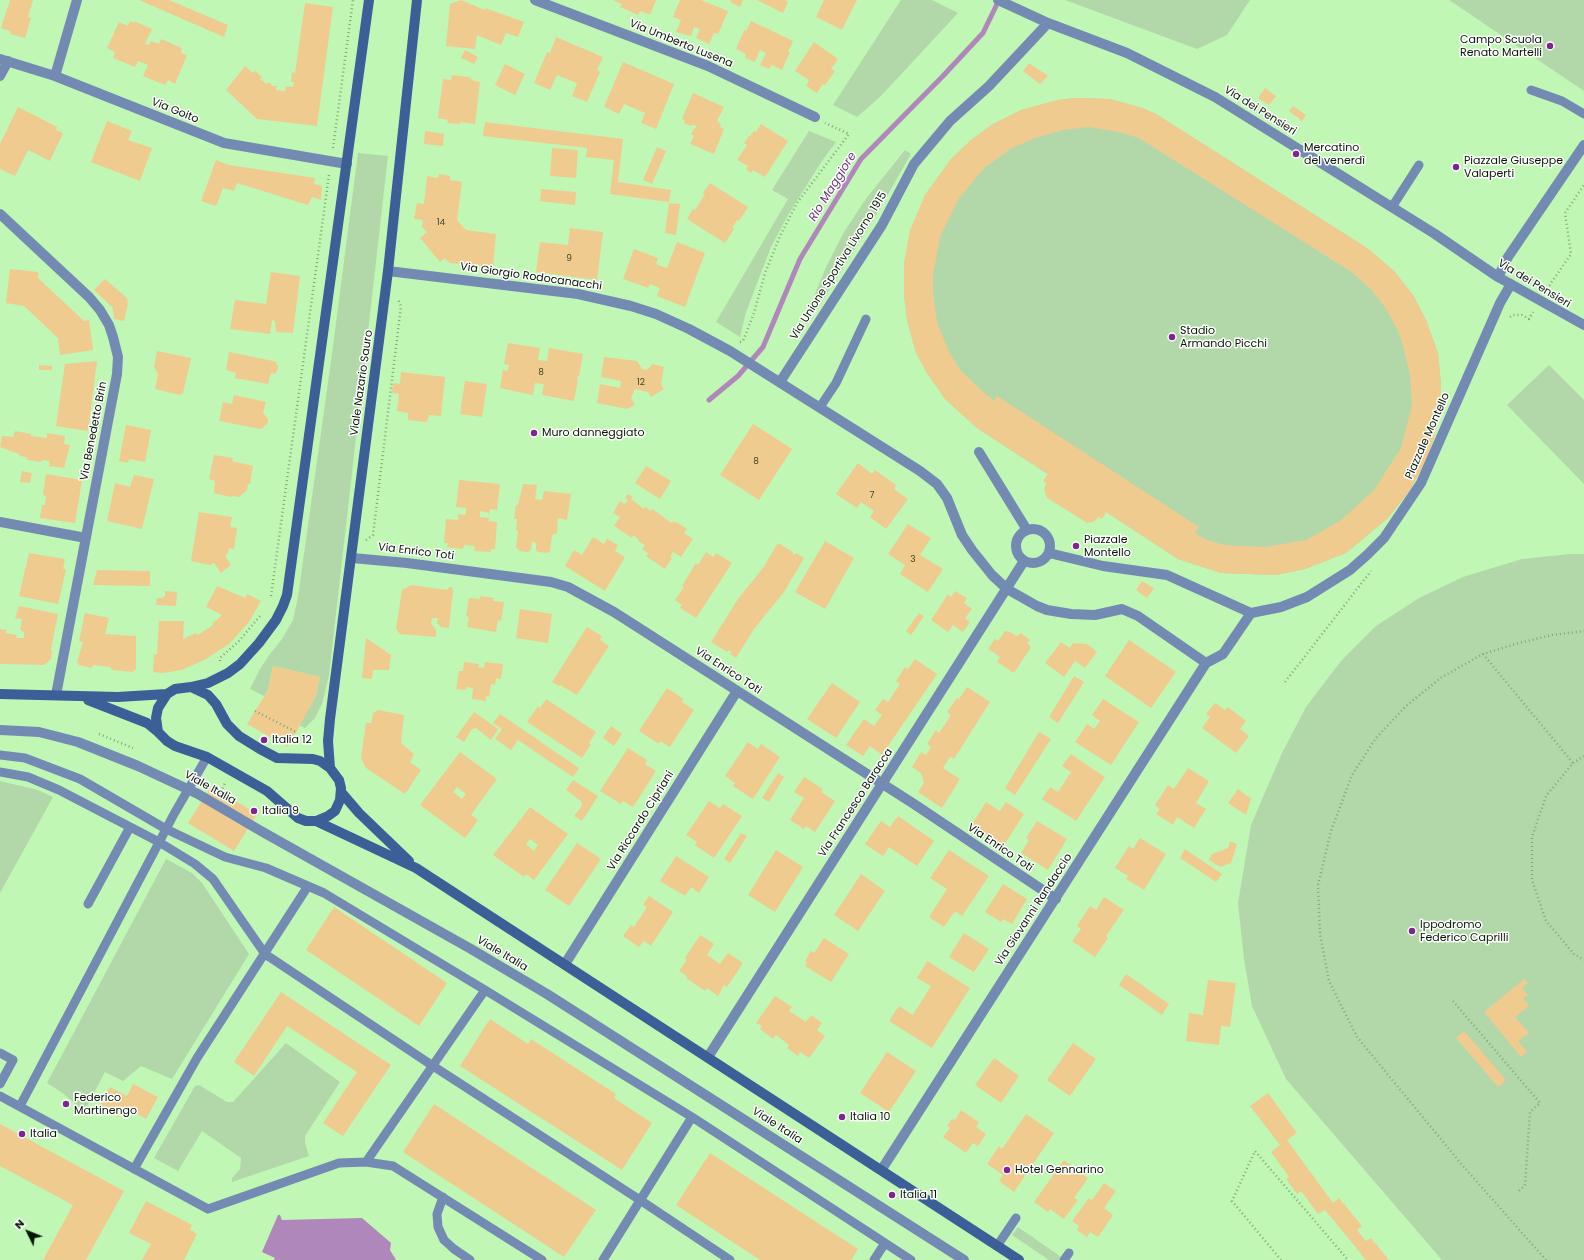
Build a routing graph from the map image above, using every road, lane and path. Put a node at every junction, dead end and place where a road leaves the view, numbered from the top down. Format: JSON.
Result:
{"nodes":[{"id":1,"x":77,"y":0,"type":"edge"},
{"id":2,"x":353,"y":0,"type":"edge"},
{"id":3,"x":369,"y":0,"type":"edge"},
{"id":4,"x":417,"y":0,"type":"edge"},
{"id":5,"x":535,"y":0,"type":"edge"},
{"id":6,"x":998,"y":0,"type":"edge"},
{"id":7,"x":1048,"y":24,"type":"junction"},
{"id":8,"x":4,"y":60,"type":"edge"},
{"id":9,"x":0,"y":76,"type":"edge"},
{"id":10,"x":55,"y":76,"type":"junction"},
{"id":11,"x":1531,"y":90,"type":"dead end"},
{"id":12,"x":1584,"y":114,"type":"edge"},
{"id":13,"x":815,"y":118,"type":"joint"},
{"id":14,"x":1584,"y":145,"type":"edge"},
{"id":15,"x":333,"y":147,"type":"dead end"},
{"id":16,"x":347,"y":164,"type":"junction"},
{"id":17,"x":1419,"y":165,"type":"dead end"},
{"id":18,"x":330,"y":171,"type":"dead end"},
{"id":19,"x":1584,"y":185,"type":"edge"},
{"id":20,"x":1392,"y":208,"type":"junction"},
{"id":21,"x":0,"y":214,"type":"edge"},
{"id":22,"x":388,"y":271,"type":"junction"},
{"id":23,"x":1498,"y":277,"type":"junction"},
{"id":24,"x":1511,"y":284,"type":"junction"},
{"id":25,"x":395,"y":296,"type":"dead end"},
{"id":26,"x":1540,"y":301,"type":"junction"},
{"id":27,"x":866,"y":319,"type":"dead end"},
{"id":28,"x":1529,"y":319,"type":"dead end"},
{"id":29,"x":1582,"y":326,"type":"edge"},
{"id":30,"x":727,"y":349,"type":"junction"},
{"id":31,"x":772,"y":378,"type":"junction"},
{"id":32,"x":820,"y":407,"type":"junction"},
{"id":33,"x":979,"y":452,"type":"dead end"},
{"id":34,"x":0,"y":522,"type":"edge"},
{"id":35,"x":1027,"y":530,"type":"junction"},
{"id":36,"x":86,"y":538,"type":"junction"},
{"id":37,"x":1049,"y":553,"type":"junction"},
{"id":38,"x":352,"y":558,"type":"junction"},
{"id":39,"x":1024,"y":561,"type":"junction"},
{"id":40,"x":1006,"y":590,"type":"junction"},
{"id":41,"x":269,"y":600,"type":"dead end"},
{"id":42,"x":1251,"y":613,"type":"junction"},
{"id":43,"x":261,"y":615,"type":"dead end"},
{"id":44,"x":1584,"y":631,"type":"edge"},
{"id":45,"x":1483,"y":654,"type":"junction"},
{"id":46,"x":1206,"y":663,"type":"junction"},
{"id":47,"x":222,"y":664,"type":"dead end"},
{"id":48,"x":192,"y":686,"type":"junction"},
{"id":49,"x":737,"y":691,"type":"junction"},
{"id":50,"x":0,"y":694,"type":"edge"},
{"id":51,"x":167,"y":694,"type":"junction"},
{"id":52,"x":56,"y":695,"type":"junction"},
{"id":53,"x":78,"y":696,"type":"junction"},
{"id":54,"x":255,"y":711,"type":"dead end"},
{"id":55,"x":0,"y":730,"type":"edge"},
{"id":56,"x":158,"y":732,"type":"junction"},
{"id":57,"x":296,"y":732,"type":"dead end"},
{"id":58,"x":0,"y":755,"type":"edge"},
{"id":59,"x":1584,"y":756,"type":"edge"},
{"id":60,"x":207,"y":757,"type":"junction"},
{"id":61,"x":1573,"y":763,"type":"junction"},
{"id":62,"x":330,"y":768,"type":"junction"},
{"id":63,"x":0,"y":772,"type":"edge"},
{"id":64,"x":882,"y":784,"type":"junction"},
{"id":65,"x":188,"y":789,"type":"junction"},
{"id":66,"x":341,"y":792,"type":"junction"},
{"id":67,"x":316,"y":821,"type":"junction"},
{"id":68,"x":130,"y":827,"type":"junction"},
{"id":69,"x":166,"y":829,"type":"junction"},
{"id":70,"x":159,"y":842,"type":"junction"},
{"id":71,"x":416,"y":868,"type":"junction"},
{"id":72,"x":308,"y":886,"type":"junction"},
{"id":73,"x":1056,"y":899,"type":"junction"},
{"id":74,"x":88,"y":904,"type":"dead end"},
{"id":75,"x":265,"y":954,"type":"junction"},
{"id":76,"x":1584,"y":960,"type":"edge"},
{"id":77,"x":565,"y":964,"type":"junction"},
{"id":78,"x":485,"y":990,"type":"junction"},
{"id":79,"x":1453,"y":1001,"type":"dead end"},
{"id":80,"x":0,"y":1053,"type":"edge"},
{"id":81,"x":708,"y":1058,"type":"junction"},
{"id":82,"x":433,"y":1066,"type":"junction"},
{"id":83,"x":0,"y":1084,"type":"edge"},
{"id":84,"x":0,"y":1096,"type":"edge"},
{"id":85,"x":20,"y":1106,"type":"junction"},
{"id":86,"x":692,"y":1117,"type":"junction"},
{"id":87,"x":366,"y":1162,"type":"junction"},
{"id":88,"x":134,"y":1168,"type":"junction"},
{"id":89,"x":882,"y":1170,"type":"junction"},
{"id":90,"x":1518,"y":1192,"type":"dead end"},
{"id":91,"x":443,"y":1197,"type":"junction"},
{"id":92,"x":640,"y":1200,"type":"junction"},
{"id":93,"x":1016,"y":1218,"type":"dead end"},
{"id":94,"x":885,"y":1243,"type":"junction"},
{"id":95,"x":997,"y":1246,"type":"junction"},
{"id":96,"x":470,"y":1260,"type":"edge"},
{"id":97,"x":542,"y":1260,"type":"edge"},
{"id":98,"x":603,"y":1260,"type":"edge"},
{"id":99,"x":730,"y":1260,"type":"edge"},
{"id":100,"x":874,"y":1260,"type":"edge"},
{"id":101,"x":911,"y":1260,"type":"edge"},
{"id":102,"x":964,"y":1260,"type":"edge"},
{"id":103,"x":1019,"y":1260,"type":"edge"},
{"id":104,"x":1281,"y":1260,"type":"edge"},
{"id":105,"x":1348,"y":1260,"type":"edge"},
{"id":106,"x":1546,"y":1260,"type":"edge"}],
"edges":[{"from":1,"to":10,"type":"street"},
{"from":2,"to":15,"type":"path"},
{"from":3,"to":16,"type":"main road"},
{"from":4,"to":22,"type":"main road","name":"Viale Nazario Sauro"},
{"from":5,"to":13,"type":"street","name":"Via Umberto Lusena"},
{"from":6,"to":7,"type":"street","name":"Via dei Pensieri"},
{"from":7,"to":20,"type":"street","name":"Via dei Pensieri"},
{"from":7,"to":31,"type":"street","name":"Via Unione Sportiva Livorno 1915"},
{"from":8,"to":9,"type":"street"},
{"from":8,"to":10,"type":"street","name":"Via Goito"},
{"from":10,"to":16,"type":"street","name":"Via Goito"},
{"from":11,"to":12,"type":"lane"},
{"from":13,"to":30,"type":"path"},
{"from":14,"to":23,"type":"street"},
{"from":16,"to":48,"type":"main road"},
{"from":17,"to":20,"type":"lane"},
{"from":18,"to":41,"type":"path"},
{"from":19,"to":26,"type":"path"},
{"from":20,"to":23,"type":"street","name":"Via dei Pensieri"},
{"from":21,"to":36,"type":"street","name":"Via Benedetto Brin"},
{"from":22,"to":30,"type":"street","name":"Via Giorgio Rodocanacchi"},
{"from":22,"to":38,"type":"main road","name":"Viale Nazario Sauro"},
{"from":23,"to":24,"type":"street","name":"Via dei Pensieri"},
{"from":24,"to":26,"type":"street","name":"Via dei Pensieri"},
{"from":24,"to":42,"type":"street","name":"Piazzale Montello"},
{"from":25,"to":38,"type":"path"},
{"from":26,"to":28,"type":"path"},
{"from":26,"to":29,"type":"street","name":"Via dei Pensieri"},
{"from":27,"to":32,"type":"lane"},
{"from":30,"to":31,"type":"street","name":"Via Giorgio Rodocanacchi"},
{"from":31,"to":32,"type":"street"},
{"from":32,"to":40,"type":"street"},
{"from":33,"to":35,"type":"street"},
{"from":34,"to":36,"type":"street"},
{"from":35,"to":37,"type":"street"},
{"from":35,"to":39,"type":"street"},
{"from":36,"to":52,"type":"street","name":"Via Benedetto Brin"},
{"from":37,"to":39,"type":"street"},
{"from":37,"to":42,"type":"street"},
{"from":38,"to":49,"type":"street","name":"Via Enrico Toti"},
{"from":38,"to":62,"type":"main road","name":"Viale Nazario Sauro"},
{"from":39,"to":40,"type":"street","name":"Via Francesco Baracca"},
{"from":40,"to":46,"type":"street"},
{"from":40,"to":64,"type":"street","name":"Via Francesco Baracca"},
{"from":42,"to":46,"type":"street"},
{"from":43,"to":47,"type":"path"},
{"from":44,"to":45,"type":"path"},
{"from":45,"to":61,"type":"path"},
{"from":45,"to":106,"type":"path"},
{"from":46,"to":73,"type":"street","name":"Via Giovanni Randaccio"},
{"from":48,"to":51,"type":"main road"},
{"from":48,"to":62,"type":"main road"},
{"from":49,"to":64,"type":"street","name":"Via Enrico Toti"},
{"from":49,"to":77,"type":"street","name":"Via Riccardo Cipriani"},
{"from":50,"to":52,"type":"main road"},
{"from":51,"to":53,"type":"main road"},
{"from":51,"to":56,"type":"main road"},
{"from":52,"to":53,"type":"main road"},
{"from":53,"to":56,"type":"main road"},
{"from":54,"to":57,"type":"path"},
{"from":55,"to":65,"type":"street","name":"Viale Italia"},
{"from":56,"to":60,"type":"main road","name":"Viale Italia"},
{"from":58,"to":69,"type":"lane"},
{"from":59,"to":61,"type":"path"},
{"from":60,"to":65,"type":"lane"},
{"from":60,"to":67,"type":"main road","name":"Viale Italia"},
{"from":61,"to":76,"type":"path"},
{"from":62,"to":66,"type":"main road","name":"Viale Italia"},
{"from":63,"to":68,"type":"lane"},
{"from":64,"to":73,"type":"street","name":"Via Enrico Toti"},
{"from":64,"to":81,"type":"street","name":"Via Francesco Baracca"},
{"from":65,"to":69,"type":"lane"},
{"from":65,"to":102,"type":"street","name":"Viale Italia"},
{"from":66,"to":67,"type":"main road"},
{"from":66,"to":71,"type":"main road","name":"Viale Italia"},
{"from":67,"to":71,"type":"main road","name":"Viale Italia"},
{"from":68,"to":70,"type":"lane"},
{"from":68,"to":74,"type":"lane"},
{"from":69,"to":70,"type":"lane"},
{"from":69,"to":72,"type":"lane"},
{"from":70,"to":75,"type":"lane"},
{"from":70,"to":85,"type":"lane"},
{"from":71,"to":77,"type":"main road","name":"Viale Italia"},
{"from":72,"to":75,"type":"lane"},
{"from":72,"to":78,"type":"lane"},
{"from":73,"to":89,"type":"street","name":"Via Giovanni Randaccio"},
{"from":75,"to":82,"type":"lane"},
{"from":75,"to":88,"type":"lane"},
{"from":77,"to":81,"type":"main road","name":"Viale Italia"},
{"from":78,"to":82,"type":"lane"},
{"from":78,"to":86,"type":"lane"},
{"from":79,"to":90,"type":"path"},
{"from":80,"to":83,"type":"lane"},
{"from":81,"to":89,"type":"main road","name":"Viale Italia"},
{"from":82,"to":87,"type":"lane"},
{"from":82,"to":92,"type":"lane"},
{"from":84,"to":85,"type":"lane"},
{"from":85,"to":88,"type":"lane"},
{"from":86,"to":92,"type":"lane"},
{"from":86,"to":94,"type":"lane"},
{"from":87,"to":88,"type":"lane"},
{"from":87,"to":91,"type":"lane"},
{"from":89,"to":95,"type":"main road","name":"Viale Italia"},
{"from":91,"to":96,"type":"lane"},
{"from":91,"to":97,"type":"lane"},
{"from":92,"to":98,"type":"lane"},
{"from":92,"to":99,"type":"lane"},
{"from":93,"to":95,"type":"lane"},
{"from":94,"to":100,"type":"lane"},
{"from":94,"to":101,"type":"lane"},
{"from":95,"to":103,"type":"main road","name":"Viale Italia"},
{"from":104,"to":105,"type":"path"}]}
